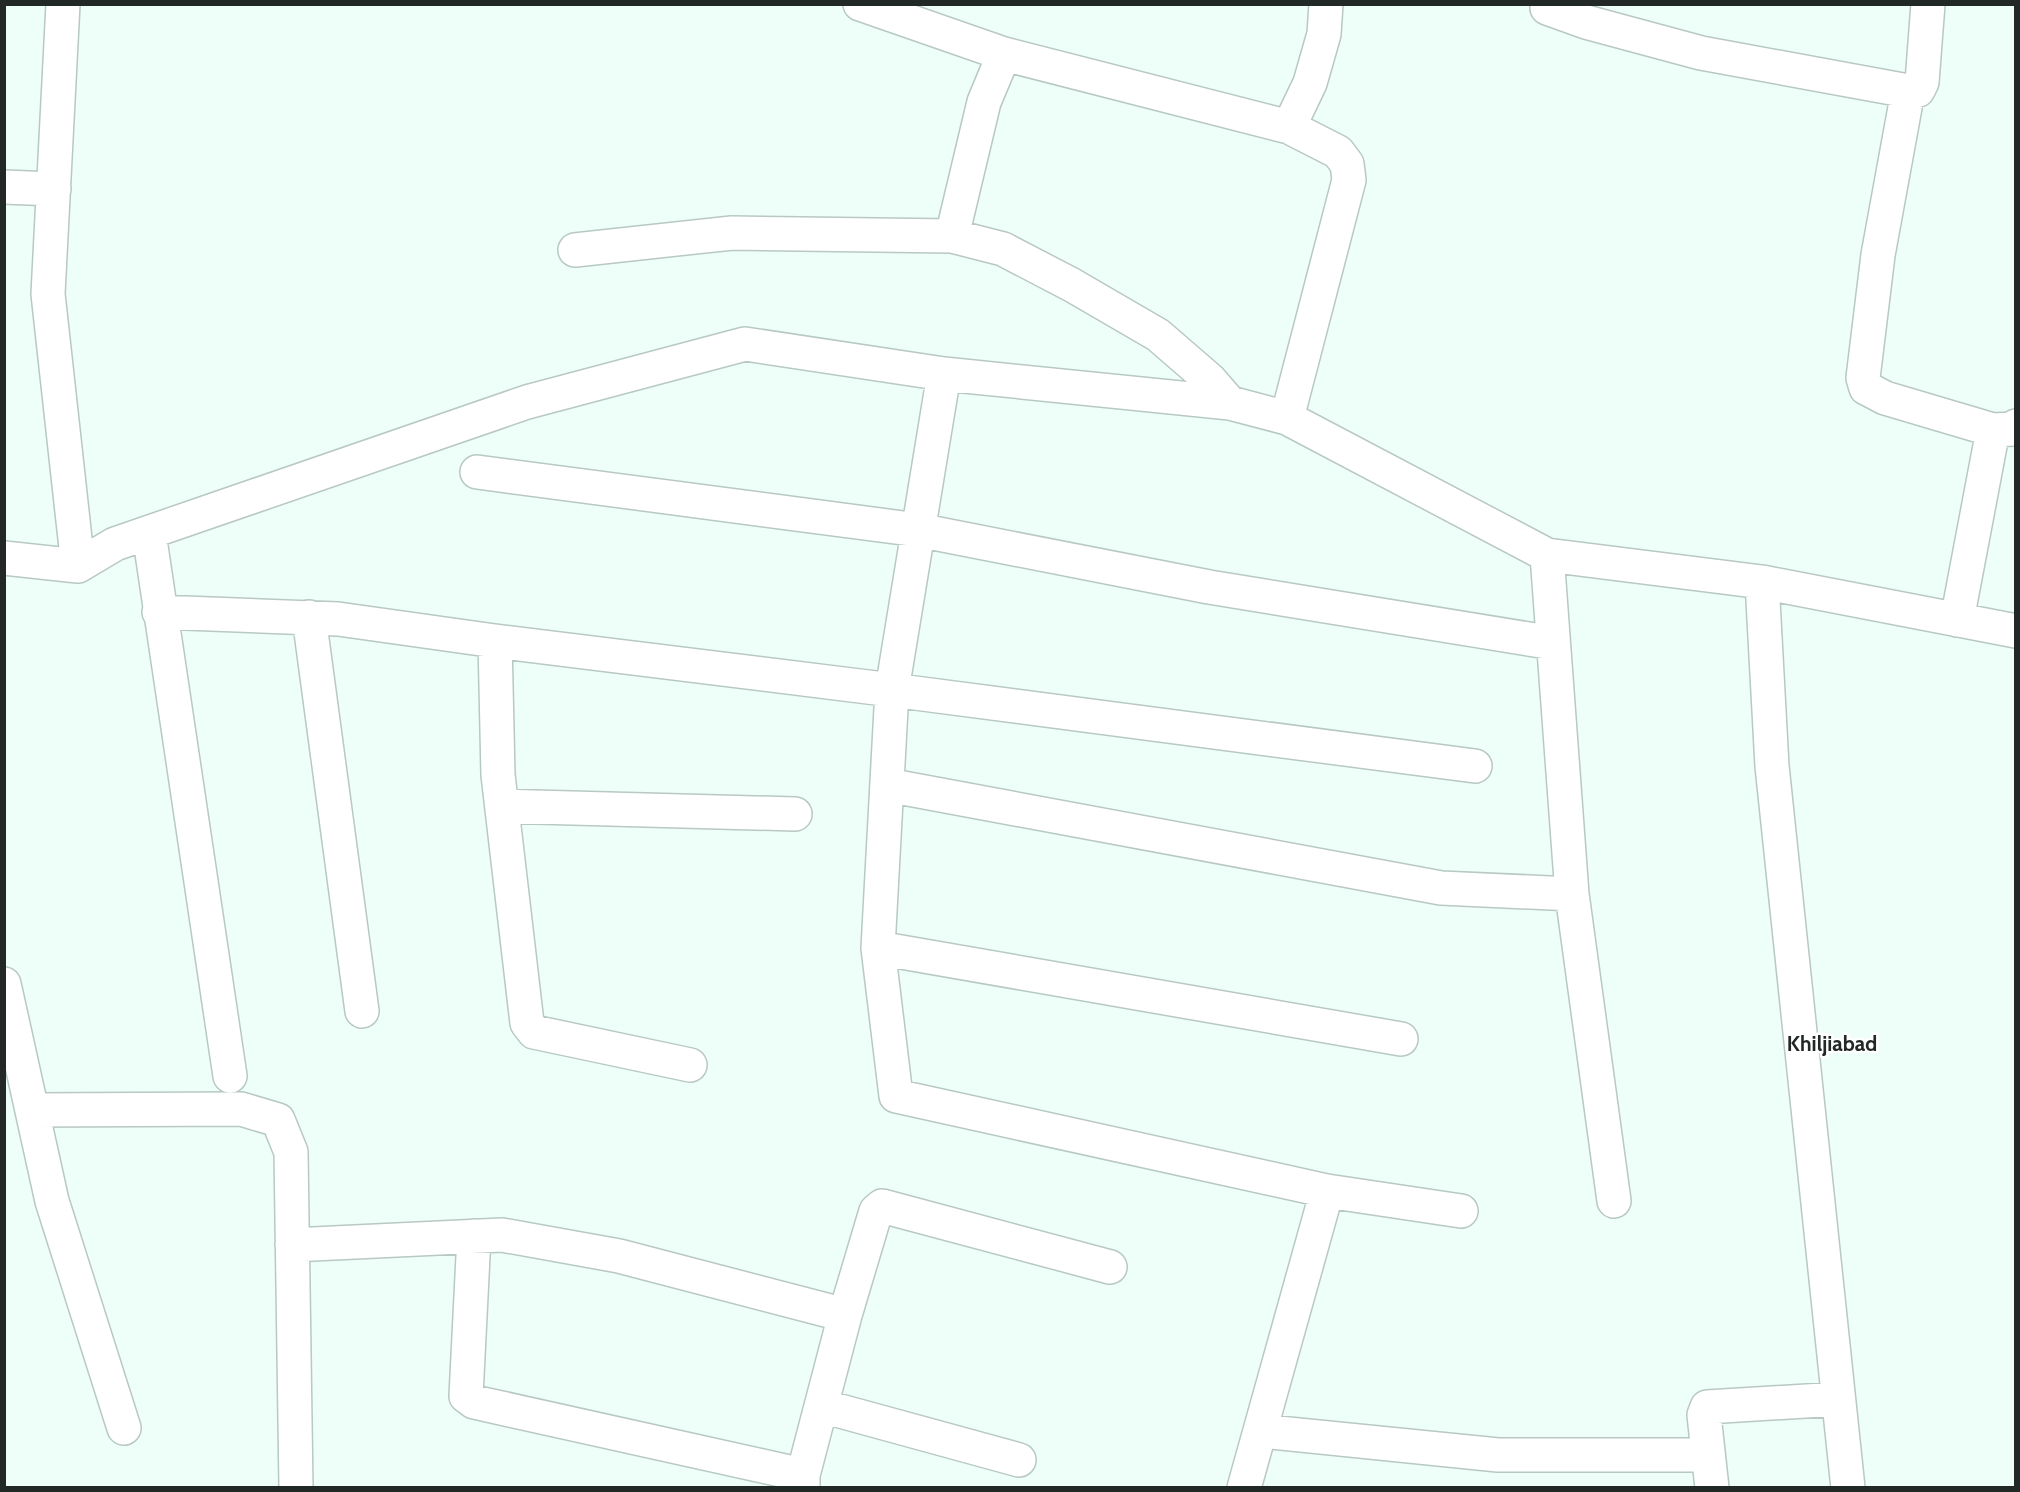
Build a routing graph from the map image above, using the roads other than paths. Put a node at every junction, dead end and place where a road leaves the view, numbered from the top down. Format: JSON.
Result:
{"nodes":[{"id":1,"x":63,"y":4,"type":"edge"},
{"id":2,"x":860,"y":4,"type":"edge"},
{"id":3,"x":1326,"y":4,"type":"edge"},
{"id":4,"x":1547,"y":4,"type":"edge"},
{"id":5,"x":1928,"y":4,"type":"edge"},
{"id":6,"x":1004,"y":54,"type":"junction"},
{"id":7,"x":1908,"y":91,"type":"junction"},
{"id":8,"x":1289,"y":127,"type":"junction"},
{"id":9,"x":4,"y":188,"type":"edge"},
{"id":10,"x":54,"y":189,"type":"junction"},
{"id":11,"x":952,"y":236,"type":"junction"},
{"id":12,"x":575,"y":250,"type":"dead end"},
{"id":13,"x":944,"y":374,"type":"junction"},
{"id":14,"x":1230,"y":403,"type":"junction"},
{"id":15,"x":1287,"y":418,"type":"junction"},
{"id":16,"x":2004,"y":428,"type":"edge"},
{"id":17,"x":477,"y":472,"type":"dead end"},
{"id":18,"x":918,"y":530,"type":"junction"},
{"id":19,"x":148,"y":533,"type":"junction"},
{"id":20,"x":1546,"y":555,"type":"junction"},
{"id":21,"x":4,"y":558,"type":"edge"},
{"id":22,"x":78,"y":566,"type":"junction"},
{"id":23,"x":1762,"y":582,"type":"junction"},
{"id":24,"x":159,"y":612,"type":"junction"},
{"id":25,"x":309,"y":617,"type":"junction"},
{"id":26,"x":1957,"y":620,"type":"junction"},
{"id":27,"x":2016,"y":631,"type":"edge"},
{"id":28,"x":495,"y":641,"type":"junction"},
{"id":29,"x":1553,"y":642,"type":"junction"},
{"id":30,"x":892,"y":690,"type":"junction"},
{"id":31,"x":1475,"y":766,"type":"dead end"},
{"id":32,"x":887,"y":785,"type":"junction"},
{"id":33,"x":502,"y":806,"type":"junction"},
{"id":34,"x":795,"y":814,"type":"dead end"},
{"id":35,"x":1572,"y":894,"type":"junction"},
{"id":36,"x":878,"y":948,"type":"junction"},
{"id":37,"x":4,"y":984,"type":"edge"},
{"id":38,"x":362,"y":1011,"type":"dead end"},
{"id":39,"x":1401,"y":1039,"type":"dead end"},
{"id":40,"x":690,"y":1065,"type":"dead end"},
{"id":41,"x":230,"y":1076,"type":"dead end"},
{"id":42,"x":32,"y":1110,"type":"junction"},
{"id":43,"x":1327,"y":1191,"type":"junction"},
{"id":44,"x":1614,"y":1201,"type":"dead end"},
{"id":45,"x":1461,"y":1211,"type":"dead end"},
{"id":46,"x":474,"y":1236,"type":"junction"},
{"id":47,"x":292,"y":1245,"type":"junction"},
{"id":48,"x":1110,"y":1267,"type":"dead end"},
{"id":49,"x":845,"y":1315,"type":"junction"},
{"id":50,"x":1838,"y":1399,"type":"junction"},
{"id":51,"x":822,"y":1406,"type":"junction"},
{"id":52,"x":124,"y":1428,"type":"dead end"},
{"id":53,"x":1260,"y":1431,"type":"junction"},
{"id":54,"x":1708,"y":1455,"type":"junction"},
{"id":55,"x":1019,"y":1460,"type":"dead end"},
{"id":56,"x":803,"y":1481,"type":"edge"},
{"id":57,"x":296,"y":1488,"type":"edge"},
{"id":58,"x":1244,"y":1488,"type":"edge"},
{"id":59,"x":1712,"y":1488,"type":"edge"},
{"id":60,"x":1848,"y":1488,"type":"edge"}],
"edges":[{"from":1,"to":10,"type":"street"},
{"from":2,"to":6,"type":"street"},
{"from":3,"to":8,"type":"street"},
{"from":4,"to":7,"type":"street"},
{"from":5,"to":7,"type":"street"},
{"from":6,"to":8,"type":"street"},
{"from":6,"to":11,"type":"street"},
{"from":7,"to":16,"type":"street"},
{"from":8,"to":15,"type":"street"},
{"from":9,"to":10,"type":"street"},
{"from":10,"to":22,"type":"street"},
{"from":11,"to":12,"type":"street"},
{"from":11,"to":14,"type":"street"},
{"from":13,"to":14,"type":"street"},
{"from":13,"to":18,"type":"street"},
{"from":13,"to":19,"type":"street"},
{"from":14,"to":15,"type":"street"},
{"from":15,"to":20,"type":"street"},
{"from":16,"to":26,"type":"street"},
{"from":17,"to":18,"type":"street"},
{"from":18,"to":29,"type":"street"},
{"from":18,"to":30,"type":"street"},
{"from":19,"to":22,"type":"street"},
{"from":19,"to":24,"type":"street"},
{"from":20,"to":23,"type":"street"},
{"from":20,"to":29,"type":"street"},
{"from":21,"to":22,"type":"street"},
{"from":23,"to":26,"type":"street"},
{"from":23,"to":50,"type":"street"},
{"from":24,"to":25,"type":"street"},
{"from":24,"to":41,"type":"street"},
{"from":25,"to":28,"type":"street"},
{"from":25,"to":38,"type":"street"},
{"from":26,"to":27,"type":"street"},
{"from":28,"to":30,"type":"street"},
{"from":28,"to":33,"type":"street"},
{"from":29,"to":35,"type":"street"},
{"from":30,"to":31,"type":"street"},
{"from":30,"to":32,"type":"street"},
{"from":32,"to":35,"type":"street"},
{"from":32,"to":36,"type":"street"},
{"from":33,"to":34,"type":"street"},
{"from":33,"to":40,"type":"street"},
{"from":35,"to":44,"type":"street"},
{"from":36,"to":39,"type":"street"},
{"from":36,"to":43,"type":"street"},
{"from":37,"to":42,"type":"street"},
{"from":42,"to":47,"type":"street"},
{"from":42,"to":52,"type":"street"},
{"from":43,"to":45,"type":"street"},
{"from":43,"to":53,"type":"street"},
{"from":46,"to":47,"type":"street"},
{"from":46,"to":49,"type":"street"},
{"from":46,"to":56,"type":"street"},
{"from":47,"to":57,"type":"street"},
{"from":48,"to":49,"type":"street"},
{"from":49,"to":51,"type":"street"},
{"from":50,"to":54,"type":"street"},
{"from":50,"to":60,"type":"street"},
{"from":51,"to":55,"type":"street"},
{"from":51,"to":56,"type":"street"},
{"from":53,"to":54,"type":"street"},
{"from":53,"to":58,"type":"street"},
{"from":54,"to":59,"type":"street"}]}
